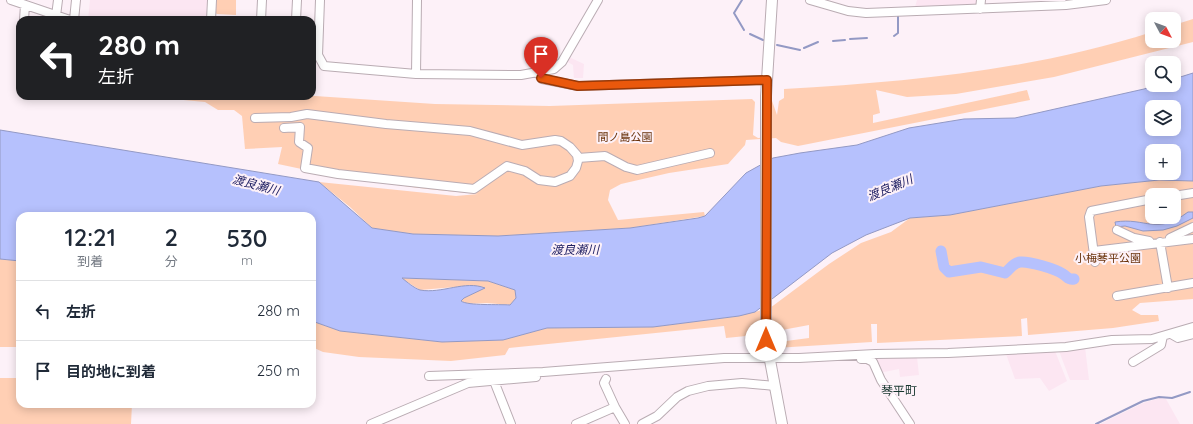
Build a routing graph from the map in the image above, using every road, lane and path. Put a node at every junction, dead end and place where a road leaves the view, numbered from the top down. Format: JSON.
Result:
{"nodes":[{"id":1,"x":11,"y":0,"type":"edge"},
{"id":2,"x":58,"y":0,"type":"edge"},
{"id":3,"x":76,"y":0,"type":"edge"},
{"id":4,"x":212,"y":0,"type":"edge"},
{"id":5,"x":262,"y":0,"type":"edge"},
{"id":6,"x":297,"y":0,"type":"edge"},
{"id":7,"x":320,"y":0,"type":"edge"},
{"id":8,"x":417,"y":0,"type":"edge"},
{"id":9,"x":598,"y":0,"type":"edge"},
{"id":10,"x":772,"y":0,"type":"edge"},
{"id":11,"x":810,"y":0,"type":"edge"},
{"id":12,"x":1106,"y":0,"type":"edge"},
{"id":13,"x":1077,"y":2,"type":"edge"},
{"id":14,"x":980,"y":4,"type":"edge"},
{"id":15,"x":25,"y":5,"type":"junction"},
{"id":16,"x":41,"y":11,"type":"junction"},
{"id":17,"x":24,"y":16,"type":"edge"},
{"id":18,"x":40,"y":16,"type":"edge"},
{"id":19,"x":56,"y":16,"type":"joint"},
{"id":20,"x":74,"y":16,"type":"edge"},
{"id":21,"x":211,"y":16,"type":"edge"},
{"id":22,"x":261,"y":16,"type":"edge"},
{"id":23,"x":296,"y":16,"type":"edge"},
{"id":24,"x":538,"y":73,"type":"junction"},
{"id":25,"x":416,"y":74,"type":"junction"},
{"id":26,"x":767,"y":80,"type":"junction"},
{"id":27,"x":302,"y":115,"type":"junction"},
{"id":28,"x":255,"y":118,"type":"dead end"},
{"id":29,"x":300,"y":127,"type":"junction"},
{"id":30,"x":284,"y":128,"type":"dead end"},
{"id":31,"x":710,"y":153,"type":"dead end"},
{"id":32,"x":578,"y":158,"type":"junction"},
{"id":33,"x":1193,"y":193,"type":"edge"},
{"id":34,"x":1181,"y":195,"type":"edge"},
{"id":35,"x":1145,"y":200,"type":"edge"},
{"id":36,"x":1193,"y":227,"type":"edge"},
{"id":37,"x":1117,"y":230,"type":"dead end"},
{"id":38,"x":1193,"y":239,"type":"edge"},
{"id":39,"x":1160,"y":242,"type":"junction"},
{"id":40,"x":1094,"y":252,"type":"junction"},
{"id":41,"x":1095,"y":262,"type":"dead end"},
{"id":42,"x":1193,"y":283,"type":"edge"},
{"id":43,"x":1168,"y":288,"type":"junction"},
{"id":44,"x":1117,"y":296,"type":"dead end"},
{"id":45,"x":1193,"y":327,"type":"edge"},
{"id":46,"x":1171,"y":334,"type":"junction"},
{"id":47,"x":1193,"y":334,"type":"edge"},
{"id":48,"x":1163,"y":336,"type":"junction"},
{"id":49,"x":768,"y":352,"type":"junction"},
{"id":50,"x":845,"y":356,"type":"junction"},
{"id":51,"x":1133,"y":362,"type":"dead end"},
{"id":52,"x":543,"y":372,"type":"junction"},
{"id":53,"x":429,"y":376,"type":"dead end"},
{"id":54,"x":606,"y":379,"type":"dead end"},
{"id":55,"x":494,"y":381,"type":"junction"},
{"id":56,"x":774,"y":386,"type":"junction"},
{"id":57,"x":615,"y":407,"type":"junction"},
{"id":58,"x":371,"y":424,"type":"edge"},
{"id":59,"x":511,"y":424,"type":"edge"},
{"id":60,"x":576,"y":424,"type":"edge"},
{"id":61,"x":625,"y":424,"type":"edge"},
{"id":62,"x":642,"y":424,"type":"edge"},
{"id":63,"x":782,"y":424,"type":"edge"},
{"id":64,"x":910,"y":424,"type":"edge"}],
"edges":[{"from":1,"to":15,"type":"street"},
{"from":2,"to":19,"type":"street"},
{"from":3,"to":20,"type":"street"},
{"from":4,"to":21,"type":"street"},
{"from":5,"to":22,"type":"street"},
{"from":6,"to":23,"type":"street"},
{"from":7,"to":25,"type":"street"},
{"from":8,"to":25,"type":"street"},
{"from":9,"to":24,"type":"street"},
{"from":10,"to":26,"type":"main road"},
{"from":11,"to":14,"type":"street"},
{"from":12,"to":13,"type":"street"},
{"from":13,"to":14,"type":"street"},
{"from":15,"to":16,"type":"street"},
{"from":15,"to":17,"type":"street"},
{"from":16,"to":18,"type":"street"},
{"from":16,"to":19,"type":"street"},
{"from":24,"to":25,"type":"street"},
{"from":24,"to":26,"type":"street"},
{"from":26,"to":49,"type":"main road"},
{"from":27,"to":28,"type":"street"},
{"from":27,"to":29,"type":"street"},
{"from":27,"to":32,"type":"street"},
{"from":29,"to":30,"type":"street"},
{"from":29,"to":32,"type":"street"},
{"from":31,"to":32,"type":"street"},
{"from":33,"to":34,"type":"street"},
{"from":35,"to":40,"type":"street"},
{"from":36,"to":39,"type":"street"},
{"from":37,"to":39,"type":"street"},
{"from":38,"to":39,"type":"street"},
{"from":39,"to":40,"type":"street"},
{"from":39,"to":43,"type":"street"},
{"from":40,"to":41,"type":"street"},
{"from":42,"to":43,"type":"street"},
{"from":43,"to":44,"type":"street"},
{"from":45,"to":46,"type":"street"},
{"from":46,"to":47,"type":"street"},
{"from":46,"to":48,"type":"street"},
{"from":48,"to":50,"type":"street"},
{"from":48,"to":51,"type":"street"},
{"from":49,"to":50,"type":"street"},
{"from":49,"to":52,"type":"street"},
{"from":49,"to":56,"type":"main road"},
{"from":50,"to":64,"type":"street"},
{"from":52,"to":53,"type":"street"},
{"from":52,"to":55,"type":"street"},
{"from":54,"to":57,"type":"street"},
{"from":55,"to":58,"type":"street"},
{"from":55,"to":59,"type":"street"},
{"from":56,"to":62,"type":"street"},
{"from":56,"to":63,"type":"main road"},
{"from":57,"to":60,"type":"street"},
{"from":57,"to":61,"type":"street"}]}
